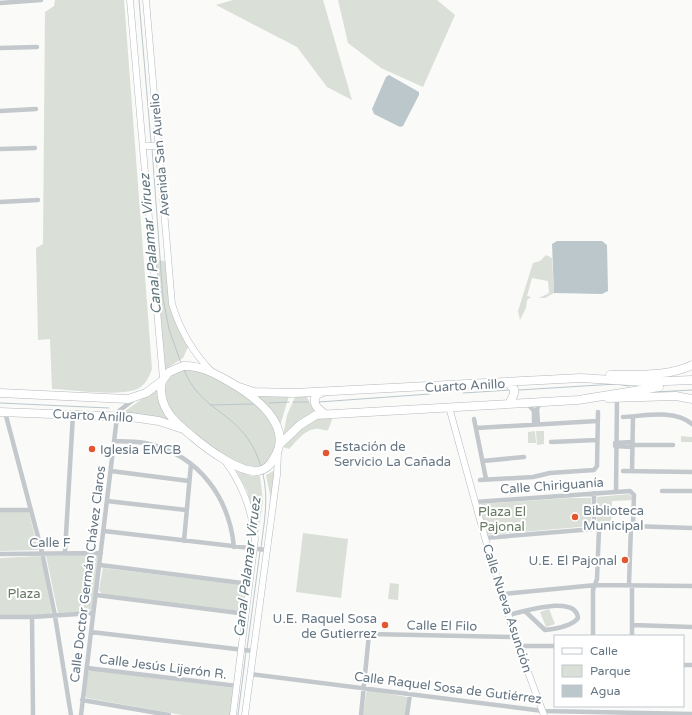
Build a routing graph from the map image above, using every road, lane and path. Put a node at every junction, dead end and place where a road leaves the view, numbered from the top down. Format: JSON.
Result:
{"nodes":[{"id":1,"x":41,"y":0,"type":"edge"},
{"id":2,"x":130,"y":0,"type":"edge"},
{"id":3,"x":146,"y":0,"type":"edge"},
{"id":4,"x":0,"y":3,"type":"edge"},
{"id":5,"x":37,"y":47,"type":"dead end"},
{"id":6,"x":0,"y":48,"type":"edge"},
{"id":7,"x":36,"y":109,"type":"dead end"},
{"id":8,"x":0,"y":112,"type":"edge"},
{"id":9,"x":145,"y":146,"type":"junction"},
{"id":10,"x":157,"y":146,"type":"junction"},
{"id":11,"x":35,"y":148,"type":"dead end"},
{"id":12,"x":0,"y":150,"type":"edge"},
{"id":13,"x":38,"y":200,"type":"dead end"},
{"id":14,"x":0,"y":202,"type":"edge"},
{"id":15,"x":692,"y":366,"type":"edge"},
{"id":16,"x":211,"y":371,"type":"junction"},
{"id":17,"x":581,"y":378,"type":"junction"},
{"id":18,"x":162,"y":380,"type":"junction"},
{"id":19,"x":692,"y":380,"type":"edge"},
{"id":20,"x":508,"y":382,"type":"junction"},
{"id":21,"x":692,"y":385,"type":"edge"},
{"id":22,"x":239,"y":387,"type":"junction"},
{"id":23,"x":323,"y":392,"type":"junction"},
{"id":24,"x":0,"y":393,"type":"edge"},
{"id":25,"x":136,"y":397,"type":"junction"},
{"id":26,"x":617,"y":398,"type":"junction"},
{"id":27,"x":692,"y":399,"type":"edge"},
{"id":28,"x":578,"y":400,"type":"junction"},
{"id":29,"x":543,"y":402,"type":"junction"},
{"id":30,"x":527,"y":403,"type":"junction"},
{"id":31,"x":509,"y":404,"type":"junction"},
{"id":32,"x":449,"y":407,"type":"junction"},
{"id":33,"x":3,"y":412,"type":"edge"},
{"id":34,"x":598,"y":412,"type":"dead end"},
{"id":35,"x":73,"y":414,"type":"junction"},
{"id":36,"x":325,"y":414,"type":"junction"},
{"id":37,"x":117,"y":417,"type":"junction"},
{"id":38,"x":623,"y":417,"type":"dead end"},
{"id":39,"x":633,"y":417,"type":"junction"},
{"id":40,"x":474,"y":419,"type":"dead end"},
{"id":41,"x":597,"y":421,"type":"junction"},
{"id":42,"x":536,"y":424,"type":"junction"},
{"id":43,"x":692,"y":424,"type":"edge"},
{"id":44,"x":476,"y":428,"type":"junction"},
{"id":45,"x":185,"y":430,"type":"junction"},
{"id":46,"x":597,"y":440,"type":"junction"},
{"id":47,"x":116,"y":441,"type":"junction"},
{"id":48,"x":551,"y":442,"type":"dead end"},
{"id":49,"x":615,"y":445,"type":"junction"},
{"id":50,"x":632,"y":445,"type":"junction"},
{"id":51,"x":673,"y":445,"type":"dead end"},
{"id":52,"x":279,"y":448,"type":"junction"},
{"id":53,"x":223,"y":458,"type":"junction"},
{"id":54,"x":524,"y":458,"type":"dead end"},
{"id":55,"x":483,"y":461,"type":"junction"},
{"id":56,"x":191,"y":464,"type":"junction"},
{"id":57,"x":632,"y":471,"type":"junction"},
{"id":58,"x":113,"y":472,"type":"junction"},
{"id":59,"x":624,"y":472,"type":"dead end"},
{"id":60,"x":692,"y":472,"type":"edge"},
{"id":61,"x":486,"y":479,"type":"junction"},
{"id":62,"x":480,"y":480,"type":"dead end"},
{"id":63,"x":189,"y":481,"type":"junction"},
{"id":64,"x":616,"y":491,"type":"junction"},
{"id":65,"x":662,"y":491,"type":"dead end"},
{"id":66,"x":692,"y":491,"type":"edge"},
{"id":67,"x":594,"y":493,"type":"junction"},
{"id":68,"x":110,"y":501,"type":"junction"},
{"id":69,"x":475,"y":502,"type":"junction"},
{"id":70,"x":0,"y":510,"type":"edge"},
{"id":71,"x":31,"y":510,"type":"junction"},
{"id":72,"x":186,"y":510,"type":"junction"},
{"id":73,"x":632,"y":526,"type":"junction"},
{"id":74,"x":692,"y":528,"type":"edge"},
{"id":75,"x":597,"y":529,"type":"junction"},
{"id":76,"x":104,"y":531,"type":"junction"},
{"id":77,"x":485,"y":538,"type":"junction"},
{"id":78,"x":184,"y":541,"type":"junction"},
{"id":79,"x":234,"y":547,"type":"junction"},
{"id":80,"x":256,"y":549,"type":"junction"},
{"id":81,"x":264,"y":550,"type":"junction"},
{"id":82,"x":42,"y":552,"type":"junction"},
{"id":83,"x":65,"y":552,"type":"junction"},
{"id":84,"x":101,"y":553,"type":"junction"},
{"id":85,"x":0,"y":554,"type":"edge"},
{"id":86,"x":100,"y":565,"type":"junction"},
{"id":87,"x":250,"y":584,"type":"junction"},
{"id":88,"x":629,"y":584,"type":"junction"},
{"id":89,"x":596,"y":585,"type":"junction"},
{"id":90,"x":692,"y":586,"type":"edge"},
{"id":91,"x":502,"y":594,"type":"junction"},
{"id":92,"x":96,"y":595,"type":"junction"},
{"id":93,"x":526,"y":612,"type":"junction"},
{"id":94,"x":93,"y":613,"type":"junction"},
{"id":95,"x":247,"y":614,"type":"junction"},
{"id":96,"x":508,"y":615,"type":"junction"},
{"id":97,"x":55,"y":616,"type":"junction"},
{"id":98,"x":0,"y":618,"type":"edge"},
{"id":99,"x":32,"y":618,"type":"junction"},
{"id":100,"x":632,"y":625,"type":"junction"},
{"id":101,"x":692,"y":627,"type":"edge"},
{"id":102,"x":91,"y":632,"type":"junction"},
{"id":103,"x":593,"y":635,"type":"edge"},
{"id":104,"x":632,"y":635,"type":"edge"},
{"id":105,"x":515,"y":637,"type":"junction"},
{"id":106,"x":519,"y":646,"type":"junction"},
{"id":107,"x":554,"y":646,"type":"edge"},
{"id":108,"x":243,"y":650,"type":"junction"},
{"id":109,"x":252,"y":651,"type":"junction"},
{"id":110,"x":87,"y":668,"type":"junction"},
{"id":111,"x":250,"y":674,"type":"junction"},
{"id":112,"x":237,"y":686,"type":"junction"},
{"id":113,"x":364,"y":688,"type":"junction"},
{"id":114,"x":410,"y":694,"type":"junction"},
{"id":115,"x":82,"y":700,"type":"junction"},
{"id":116,"x":632,"y":707,"type":"edge"},
{"id":117,"x":591,"y":709,"type":"edge"},
{"id":118,"x":543,"y":713,"type":"edge"},
{"id":119,"x":632,"y":713,"type":"junction"},
{"id":120,"x":692,"y":714,"type":"edge"},
{"id":121,"x":33,"y":715,"type":"edge"},
{"id":122,"x":71,"y":715,"type":"edge"},
{"id":123,"x":81,"y":715,"type":"edge"},
{"id":124,"x":169,"y":715,"type":"edge"},
{"id":125,"x":233,"y":715,"type":"edge"},
{"id":126,"x":245,"y":715,"type":"edge"},
{"id":127,"x":361,"y":715,"type":"edge"},
{"id":128,"x":407,"y":715,"type":"edge"}],
"edges":[{"from":1,"to":4,"type":"street"},
{"from":2,"to":9,"type":"main road","name":"Avenida San Aurelio"},
{"from":3,"to":10,"type":"main road","name":"Avenida San Aurelio"},
{"from":5,"to":6,"type":"street"},
{"from":7,"to":8,"type":"street"},
{"from":9,"to":10,"type":"main road"},
{"from":9,"to":18,"type":"main road","name":"Avenida San Aurelio"},
{"from":10,"to":16,"type":"main road","name":"Avenida San Aurelio"},
{"from":11,"to":12,"type":"street"},
{"from":13,"to":14,"type":"street"},
{"from":15,"to":17,"type":"highway"},
{"from":16,"to":18,"type":"highway","name":"Cuarto Anillo"},
{"from":16,"to":22,"type":"highway"},
{"from":17,"to":19,"type":"highway","name":"Cuarto Anillo"},
{"from":17,"to":20,"type":"highway","name":"Cuarto Anillo"},
{"from":18,"to":25,"type":"highway","name":"Cuarto Anillo"},
{"from":18,"to":45,"type":"highway"},
{"from":20,"to":23,"type":"highway","name":"Cuarto Anillo"},
{"from":20,"to":31,"type":"highway"},
{"from":21,"to":28,"type":"highway","name":"Cuarto Anillo"},
{"from":22,"to":23,"type":"highway","name":"Cuarto Anillo"},
{"from":22,"to":52,"type":"highway"},
{"from":23,"to":36,"type":"highway"},
{"from":24,"to":25,"type":"highway","name":"Cuarto Anillo"},
{"from":25,"to":37,"type":"street"},
{"from":26,"to":27,"type":"highway"},
{"from":26,"to":28,"type":"highway"},
{"from":26,"to":49,"type":"street"},
{"from":28,"to":29,"type":"highway","name":"Cuarto Anillo"},
{"from":29,"to":30,"type":"highway","name":"Cuarto Anillo"},
{"from":29,"to":42,"type":"street"},
{"from":30,"to":31,"type":"highway","name":"Cuarto Anillo"},
{"from":30,"to":42,"type":"street"},
{"from":31,"to":32,"type":"highway","name":"Cuarto Anillo"},
{"from":32,"to":36,"type":"highway","name":"Cuarto Anillo"},
{"from":32,"to":69,"type":"main road","name":"Calle Nueva Asunción"},
{"from":33,"to":35,"type":"highway","name":"Cuarto Anillo"},
{"from":33,"to":71,"type":"street"},
{"from":34,"to":41,"type":"street"},
{"from":35,"to":37,"type":"highway","name":"Cuarto Anillo"},
{"from":35,"to":83,"type":"street"},
{"from":36,"to":52,"type":"highway","name":"Cuarto Anillo"},
{"from":37,"to":45,"type":"highway","name":"Cuarto Anillo"},
{"from":37,"to":47,"type":"street","name":"Calle Doctor Germán Chávez Claros"},
{"from":38,"to":39,"type":"street"},
{"from":39,"to":43,"type":"street"},
{"from":39,"to":50,"type":"street"},
{"from":40,"to":44,"type":"street"},
{"from":41,"to":42,"type":"street"},
{"from":41,"to":46,"type":"street"},
{"from":42,"to":44,"type":"street"},
{"from":44,"to":55,"type":"street"},
{"from":45,"to":53,"type":"highway"},
{"from":46,"to":48,"type":"street"},
{"from":46,"to":61,"type":"street"},
{"from":47,"to":56,"type":"street"},
{"from":47,"to":58,"type":"street","name":"Calle Doctor Germán Chávez Claros"},
{"from":49,"to":50,"type":"street"},
{"from":49,"to":64,"type":"street"},
{"from":50,"to":51,"type":"street"},
{"from":50,"to":57,"type":"street"},
{"from":52,"to":53,"type":"highway","name":"Cuarto Anillo"},
{"from":52,"to":81,"type":"main road"},
{"from":53,"to":80,"type":"main road"},
{"from":54,"to":55,"type":"street"},
{"from":55,"to":61,"type":"street"},
{"from":56,"to":63,"type":"street"},
{"from":56,"to":79,"type":"street"},
{"from":57,"to":59,"type":"street"},
{"from":57,"to":60,"type":"street"},
{"from":58,"to":63,"type":"street"},
{"from":58,"to":68,"type":"street","name":"Calle Doctor Germán Chávez Claros"},
{"from":61,"to":62,"type":"street"},
{"from":63,"to":72,"type":"street"},
{"from":64,"to":67,"type":"street","name":"Calle Chiriguanía"},
{"from":64,"to":73,"type":"street","name":"Calle Chiriguanía"},
{"from":65,"to":66,"type":"street"},
{"from":67,"to":69,"type":"street","name":"Calle Chiriguanía"},
{"from":67,"to":75,"type":"street"},
{"from":68,"to":72,"type":"street"},
{"from":68,"to":76,"type":"street","name":"Calle Doctor Germán Chávez Claros"},
{"from":69,"to":77,"type":"main road","name":"Calle Nueva Asunción"},
{"from":70,"to":71,"type":"street"},
{"from":71,"to":82,"type":"street"},
{"from":72,"to":78,"type":"street"},
{"from":73,"to":74,"type":"street"},
{"from":73,"to":75,"type":"street"},
{"from":73,"to":88,"type":"street"},
{"from":75,"to":77,"type":"street"},
{"from":75,"to":89,"type":"street"},
{"from":76,"to":78,"type":"street"},
{"from":76,"to":84,"type":"street","name":"Calle Doctor Germán Chávez Claros"},
{"from":77,"to":91,"type":"main road","name":"Calle Nueva Asunción"},
{"from":78,"to":79,"type":"street"},
{"from":79,"to":80,"type":"street"},
{"from":80,"to":81,"type":"street"},
{"from":80,"to":87,"type":"main road"},
{"from":81,"to":109,"type":"main road"},
{"from":82,"to":83,"type":"street","name":"Calle F"},
{"from":82,"to":85,"type":"street","name":"Calle F"},
{"from":82,"to":97,"type":"street"},
{"from":83,"to":84,"type":"street","name":"Calle F"},
{"from":84,"to":86,"type":"street","name":"Calle Doctor Germán Chávez Claros"},
{"from":86,"to":87,"type":"street"},
{"from":86,"to":92,"type":"street","name":"Calle Doctor Germán Chávez Claros"},
{"from":87,"to":95,"type":"main road"},
{"from":88,"to":89,"type":"street"},
{"from":88,"to":90,"type":"street"},
{"from":88,"to":100,"type":"street"},
{"from":89,"to":91,"type":"street"},
{"from":89,"to":103,"type":"street"},
{"from":91,"to":96,"type":"main road","name":"Calle Nueva Asunción"},
{"from":92,"to":94,"type":"street","name":"Calle Doctor Germán Chávez Claros"},
{"from":92,"to":95,"type":"street"},
{"from":93,"to":93,"type":"street"},
{"from":93,"to":96,"type":"street"},
{"from":94,"to":97,"type":"street"},
{"from":94,"to":102,"type":"street","name":"Calle Doctor Germán Chávez Claros"},
{"from":95,"to":108,"type":"main road"},
{"from":96,"to":105,"type":"main road","name":"Calle Nueva Asunción"},
{"from":97,"to":99,"type":"street"},
{"from":97,"to":122,"type":"street"},
{"from":98,"to":99,"type":"street"},
{"from":99,"to":121,"type":"street"},
{"from":100,"to":101,"type":"street"},
{"from":100,"to":104,"type":"street"},
{"from":102,"to":108,"type":"street"},
{"from":102,"to":110,"type":"street","name":"Calle Doctor Germán Chávez Claros"},
{"from":105,"to":106,"type":"main road","name":"Calle Nueva Asunción"},
{"from":105,"to":113,"type":"street","name":"Calle El Filo"},
{"from":106,"to":107,"type":"street"},
{"from":106,"to":118,"type":"main road","name":"Calle Nueva Asunción"},
{"from":108,"to":109,"type":"street"},
{"from":108,"to":112,"type":"main road"},
{"from":109,"to":111,"type":"main road"},
{"from":110,"to":112,"type":"street","name":"Calle Jesús Lijerón R."},
{"from":110,"to":115,"type":"street","name":"Calle Doctor Germán Chávez Claros"},
{"from":111,"to":113,"type":"street","name":"Calle Raquel Sosa de Gutiérrez"},
{"from":111,"to":126,"type":"main road"},
{"from":112,"to":125,"type":"main road"},
{"from":113,"to":114,"type":"street","name":"Calle Raquel Sosa de Gutiérrez"},
{"from":113,"to":127,"type":"street"},
{"from":114,"to":118,"type":"street","name":"Calle Raquel Sosa de Gutiérrez"},
{"from":114,"to":128,"type":"street"},
{"from":115,"to":123,"type":"street","name":"Calle Doctor Germán Chávez Claros"},
{"from":115,"to":124,"type":"street"},
{"from":116,"to":119,"type":"street"},
{"from":117,"to":118,"type":"street","name":"Calle Raquel Sosa de Gutiérrez"},
{"from":117,"to":119,"type":"street","name":"Calle Raquel Sosa de Gutiérrez"},
{"from":119,"to":120,"type":"street","name":"Calle Raquel Sosa de Gutiérrez"}]}
